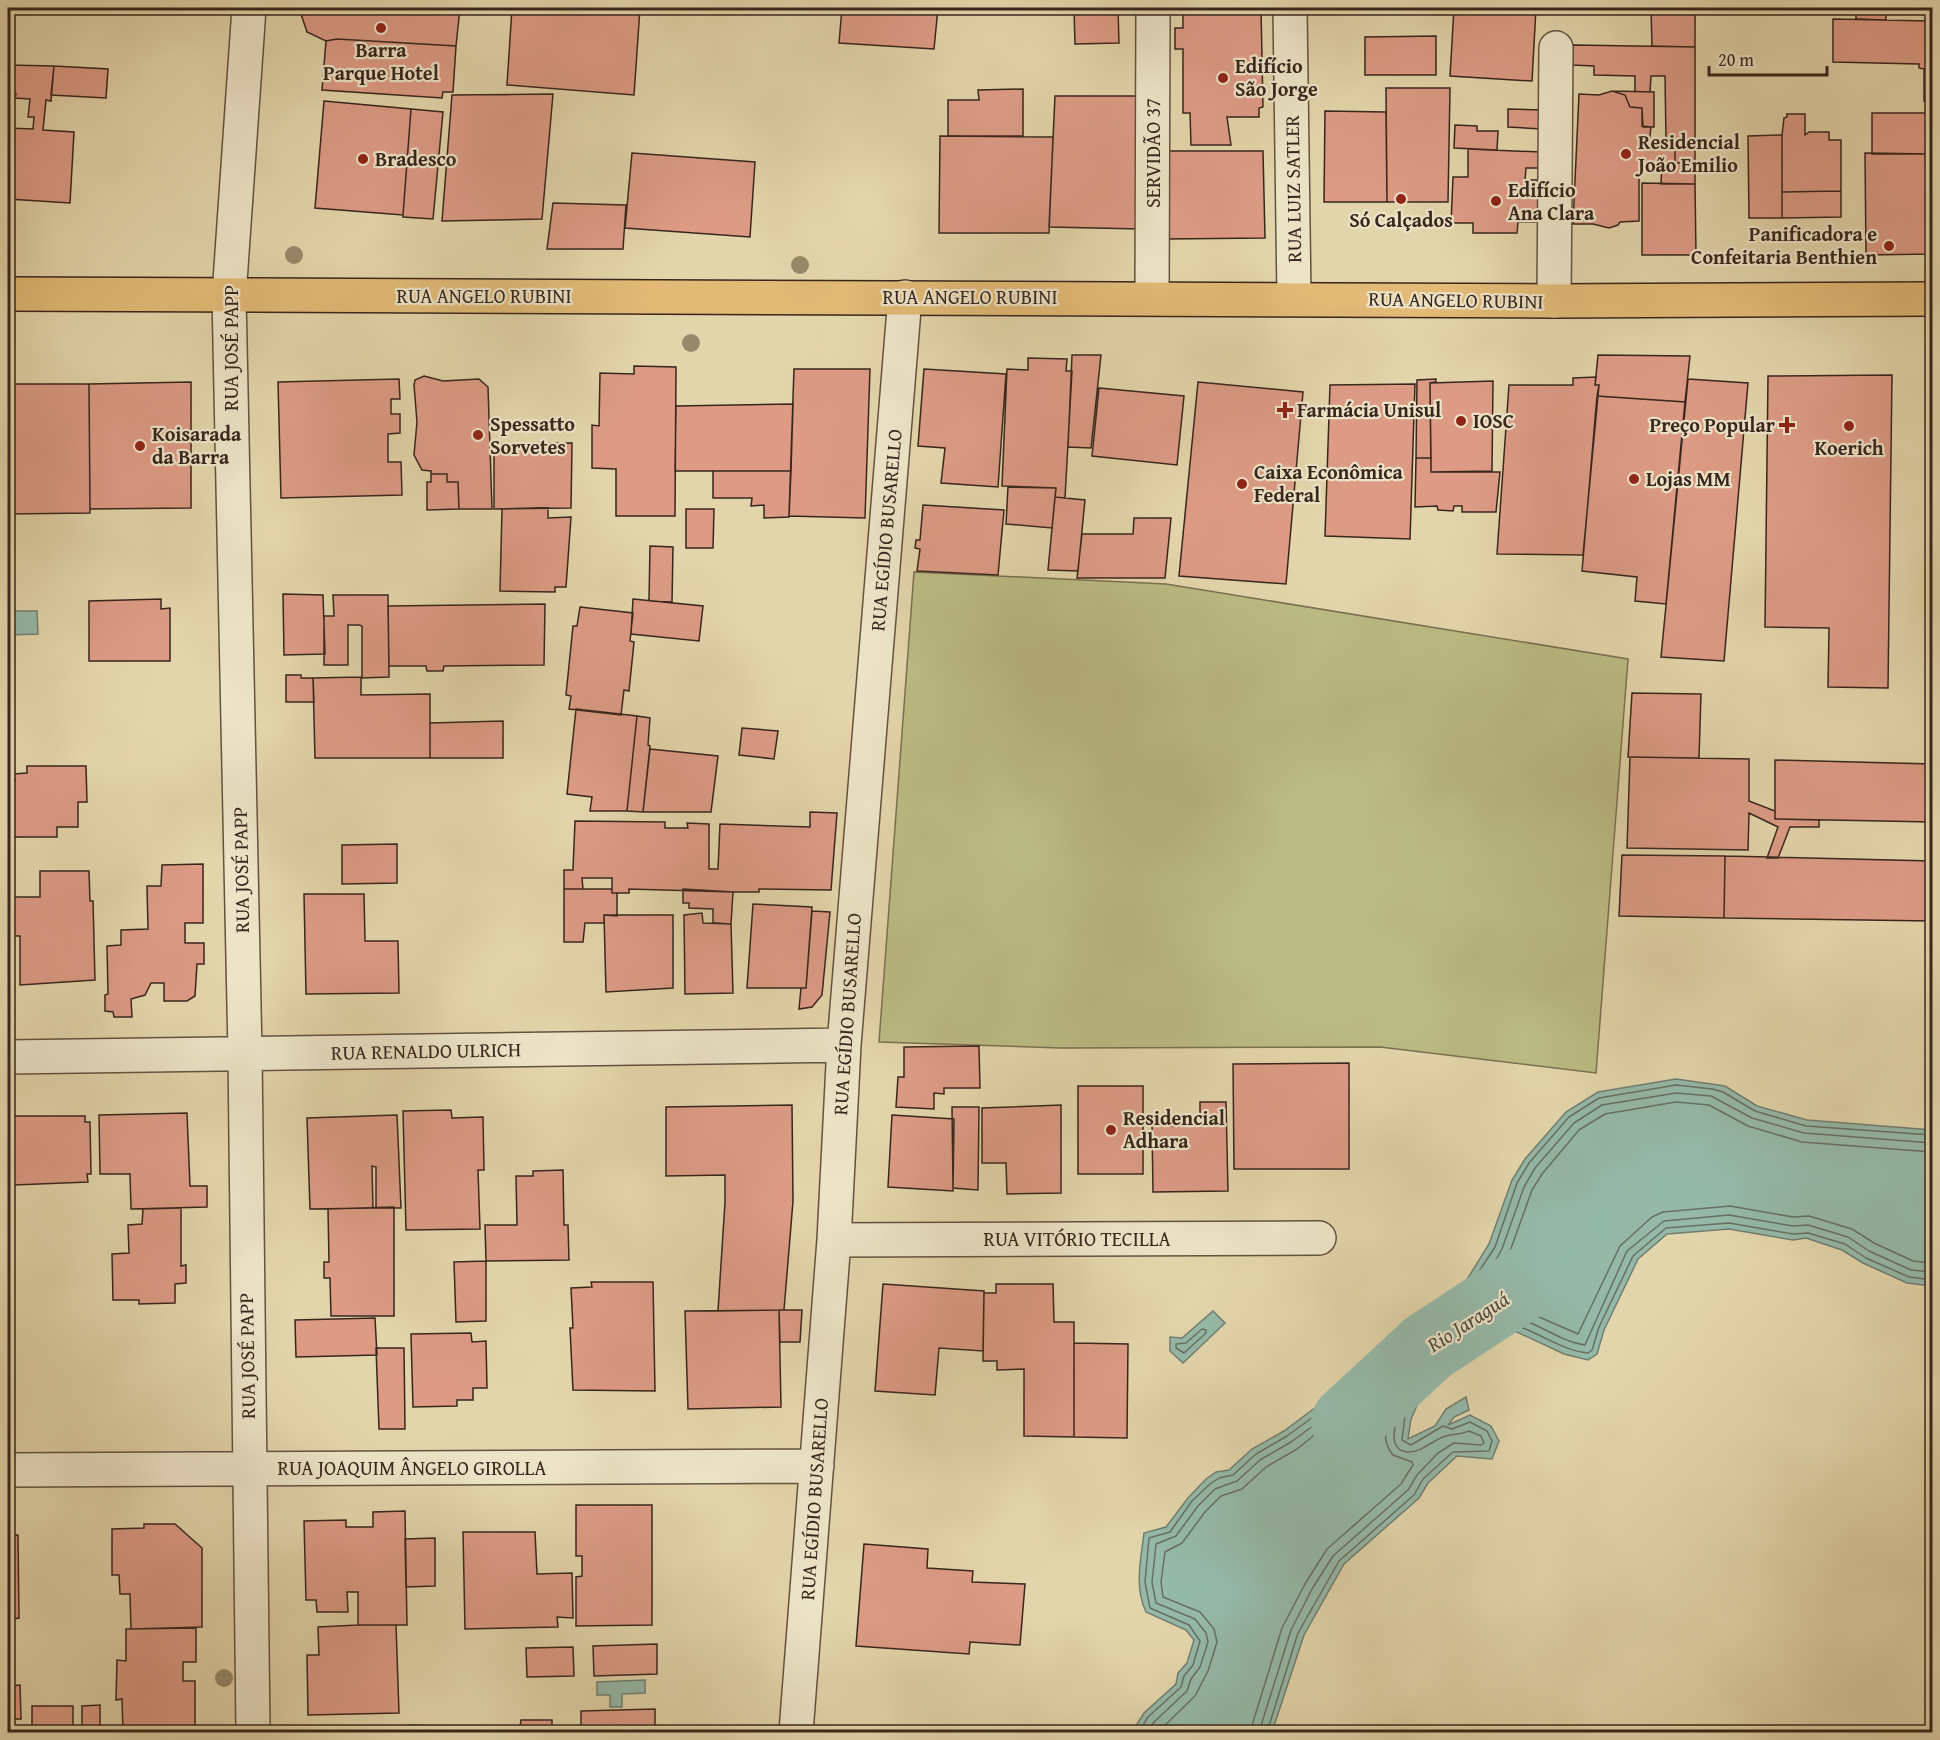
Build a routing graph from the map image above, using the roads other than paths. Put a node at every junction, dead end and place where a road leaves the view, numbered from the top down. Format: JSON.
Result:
{"nodes":[{"id":1,"x":249,"y":8,"type":"edge"},
{"id":2,"x":1153,"y":8,"type":"edge"},
{"id":3,"x":1290,"y":8,"type":"edge"},
{"id":4,"x":1556,"y":48,"type":"dead end"},
{"id":5,"x":8,"y":294,"type":"edge"},
{"id":6,"x":229,"y":296,"type":"junction"},
{"id":7,"x":904,"y":297,"type":"junction"},
{"id":8,"x":1152,"y":298,"type":"junction"},
{"id":9,"x":1294,"y":298,"type":"junction"},
{"id":10,"x":1932,"y":299,"type":"edge"},
{"id":11,"x":1554,"y":301,"type":"junction"},
{"id":12,"x":844,"y":1045,"type":"junction"},
{"id":13,"x":244,"y":1053,"type":"junction"},
{"id":14,"x":8,"y":1057,"type":"edge"},
{"id":15,"x":1319,"y":1238,"type":"dead end"},
{"id":16,"x":834,"y":1240,"type":"junction"},
{"id":17,"x":817,"y":1466,"type":"junction"},
{"id":18,"x":248,"y":1469,"type":"junction"},
{"id":19,"x":8,"y":1470,"type":"edge"},
{"id":20,"x":253,"y":1732,"type":"edge"},
{"id":21,"x":796,"y":1732,"type":"edge"}],
"edges":[{"from":1,"to":6,"type":"street","name":"RUA JOSÉ PAPP"},
{"from":2,"to":8,"type":"street","name":"SERVIDÃO 37"},
{"from":3,"to":9,"type":"street","name":"RUA LUIZ SATLER"},
{"from":4,"to":11,"type":"street"},
{"from":5,"to":6,"type":"main road","name":"RUA ANGELO RUBINI"},
{"from":6,"to":7,"type":"main road","name":"RUA ANGELO RUBINI"},
{"from":6,"to":13,"type":"street","name":"RUA JOSÉ PAPP"},
{"from":7,"to":8,"type":"main road","name":"RUA ANGELO RUBINI"},
{"from":7,"to":12,"type":"street","name":"RUA EGÍDIO BUSARELLO"},
{"from":8,"to":9,"type":"main road","name":"RUA ANGELO RUBINI"},
{"from":9,"to":11,"type":"main road","name":"RUA ANGELO RUBINI"},
{"from":10,"to":11,"type":"main road","name":"RUA ANGELO RUBINI"},
{"from":12,"to":13,"type":"street","name":"RUA RENALDO ULRICH"},
{"from":12,"to":16,"type":"street","name":"RUA EGÍDIO BUSARELLO"},
{"from":13,"to":14,"type":"street","name":"RUA RENALDO ULRICH"},
{"from":13,"to":18,"type":"street","name":"RUA JOSÉ PAPP"},
{"from":15,"to":16,"type":"street","name":"RUA VITÓRIO TECILLA"},
{"from":16,"to":17,"type":"street","name":"RUA EGÍDIO BUSARELLO"},
{"from":17,"to":18,"type":"street","name":"RUA JOAQUIM ÂNGELO GIROLLA"},
{"from":17,"to":21,"type":"street","name":"RUA EGÍDIO BUSARELLO"},
{"from":18,"to":19,"type":"street","name":"RUA JOAQUIM ÂNGELO GIROLLA"},
{"from":18,"to":20,"type":"street","name":"RUA JOSÉ PAPP"}]}
